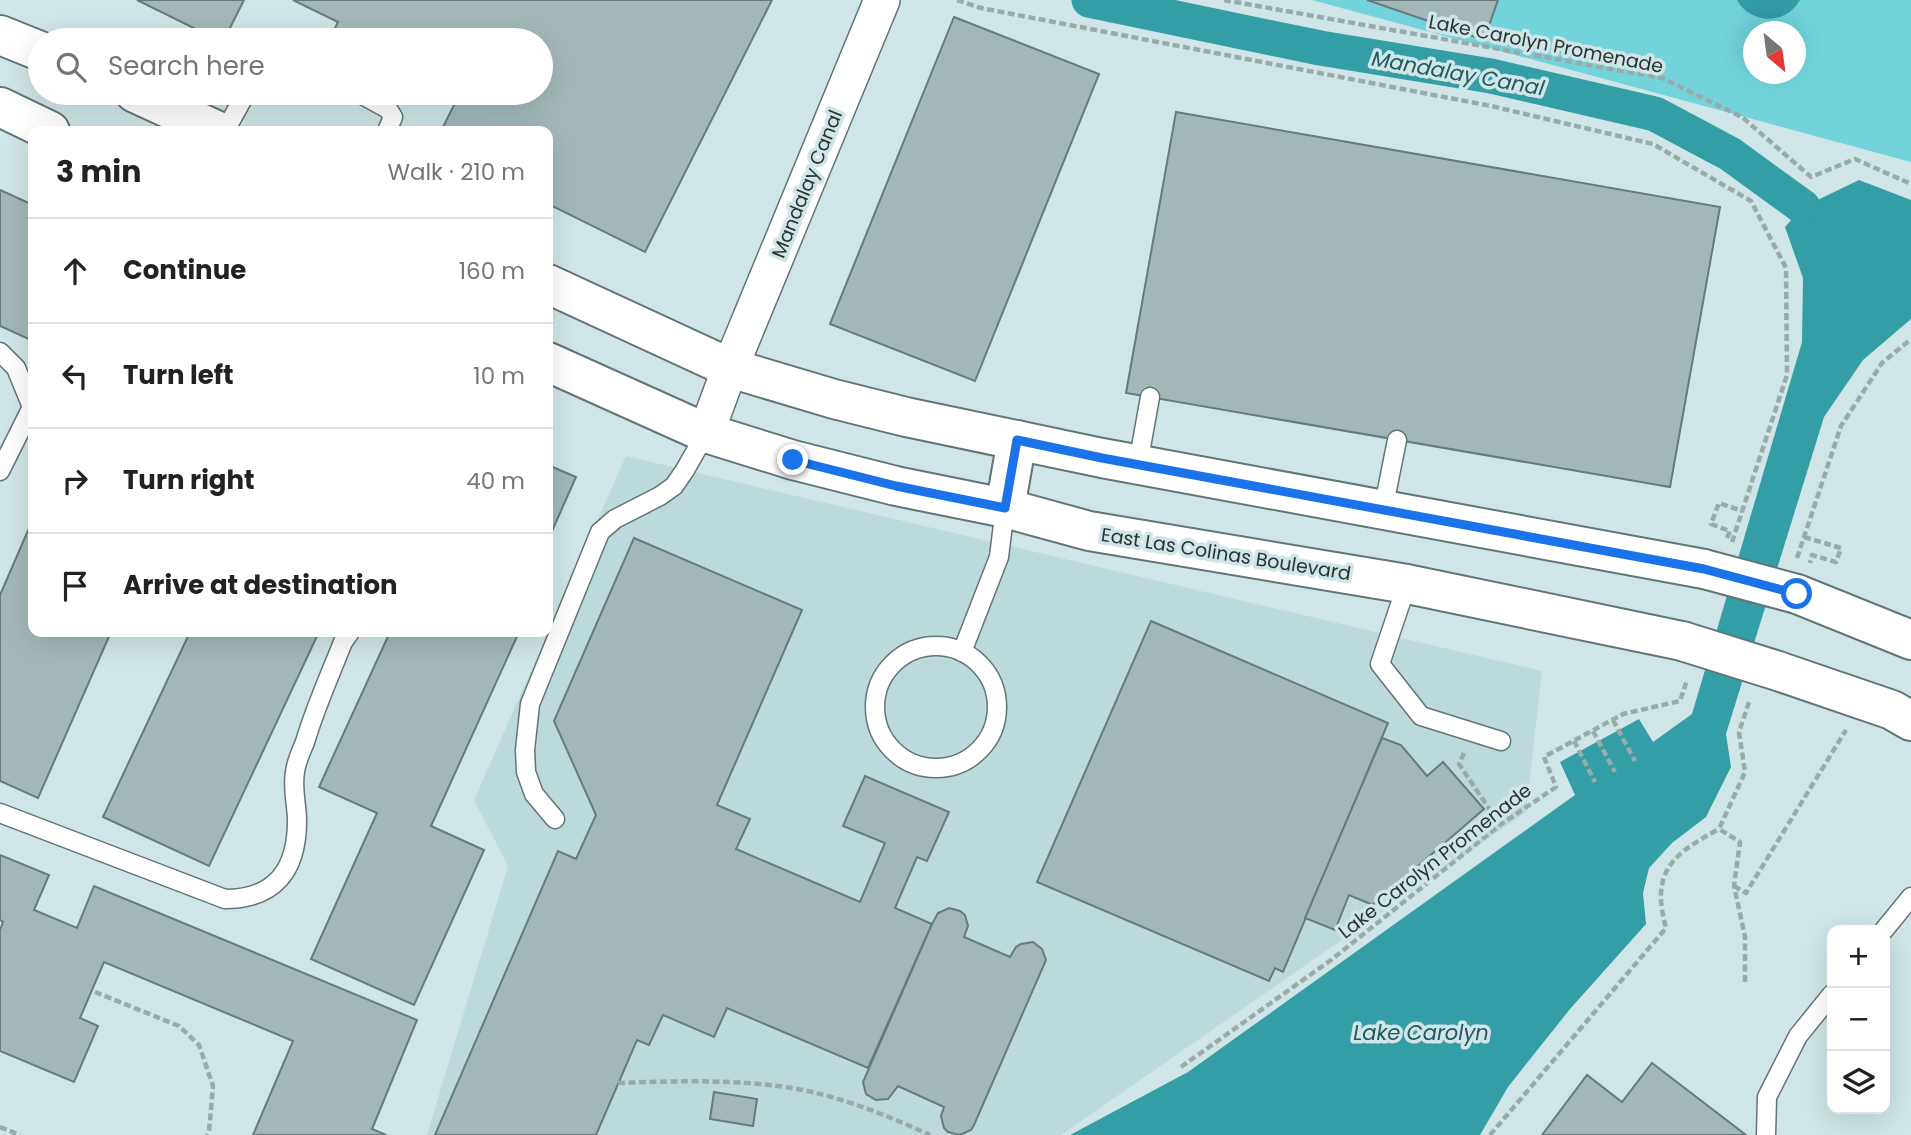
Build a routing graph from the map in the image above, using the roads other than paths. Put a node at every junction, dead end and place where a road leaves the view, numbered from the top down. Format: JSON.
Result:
{"nodes":[{"id":1,"x":882,"y":0,"type":"edge"},
{"id":2,"x":0,"y":35,"type":"edge"},
{"id":3,"x":28,"y":46,"type":"edge"},
{"id":4,"x":161,"y":105,"type":"edge"},
{"id":5,"x":239,"y":105,"type":"edge"},
{"id":6,"x":381,"y":105,"type":"edge"},
{"id":7,"x":0,"y":107,"type":"edge"},
{"id":8,"x":40,"y":126,"type":"edge"},
{"id":9,"x":207,"y":126,"type":"edge"},
{"id":10,"x":228,"y":126,"type":"edge"},
{"id":11,"x":389,"y":126,"type":"edge"},
{"id":12,"x":553,"y":286,"type":"edge"},
{"id":13,"x":0,"y":352,"type":"edge"},
{"id":14,"x":553,"y":364,"type":"edge"},
{"id":15,"x":730,"y":368,"type":"junction"},
{"id":16,"x":28,"y":396,"type":"edge"},
{"id":17,"x":1150,"y":397,"type":"dead end"},
{"id":18,"x":28,"y":417,"type":"edge"},
{"id":19,"x":706,"y":433,"type":"junction"},
{"id":20,"x":1017,"y":440,"type":"junction"},
{"id":21,"x":1397,"y":440,"type":"dead end"},
{"id":22,"x":1138,"y":464,"type":"junction"},
{"id":23,"x":0,"y":471,"type":"edge"},
{"id":24,"x":1005,"y":508,"type":"junction"},
{"id":25,"x":1383,"y":510,"type":"junction"},
{"id":26,"x":1407,"y":584,"type":"junction"},
{"id":27,"x":346,"y":637,"type":"edge"},
{"id":28,"x":1911,"y":640,"type":"edge"},
{"id":29,"x":962,"y":652,"type":"junction"},
{"id":30,"x":1911,"y":721,"type":"edge"},
{"id":31,"x":1501,"y":741,"type":"dead end"},
{"id":32,"x":0,"y":813,"type":"edge"},
{"id":33,"x":555,"y":819,"type":"dead end"},
{"id":34,"x":1911,"y":897,"type":"edge"},
{"id":35,"x":1888,"y":925,"type":"edge"},
{"id":36,"x":1827,"y":1000,"type":"edge"},
{"id":37,"x":1766,"y":1135,"type":"edge"}],
"edges":[{"from":1,"to":15,"type":"street","name":"Mandalay Canal"},
{"from":2,"to":3,"type":"main road"},
{"from":4,"to":9,"type":"main road"},
{"from":5,"to":10,"type":"lane"},
{"from":6,"to":11,"type":"lane"},
{"from":7,"to":8,"type":"main road"},
{"from":12,"to":15,"type":"main road"},
{"from":13,"to":16,"type":"lane"},
{"from":14,"to":19,"type":"main road","name":"East Las Colinas Boulevard"},
{"from":15,"to":19,"type":"street","name":"Mandalay Canal"},
{"from":15,"to":20,"type":"main road"},
{"from":17,"to":22,"type":"lane"},
{"from":18,"to":23,"type":"lane"},
{"from":19,"to":24,"type":"main road","name":"East Las Colinas Boulevard"},
{"from":19,"to":33,"type":"lane"},
{"from":20,"to":22,"type":"main road"},
{"from":20,"to":24,"type":"main road"},
{"from":21,"to":25,"type":"lane"},
{"from":22,"to":25,"type":"main road"},
{"from":24,"to":26,"type":"main road","name":"East Las Colinas Boulevard"},
{"from":24,"to":29,"type":"lane"},
{"from":25,"to":28,"type":"main road","bridge":true},
{"from":26,"to":30,"type":"main road","name":"East Las Colinas Boulevard","bridge":true},
{"from":26,"to":31,"type":"lane"},
{"from":27,"to":32,"type":"lane"},
{"from":29,"to":29,"type":"lane"},
{"from":34,"to":35,"type":"lane"},
{"from":36,"to":37,"type":"lane"}]}
